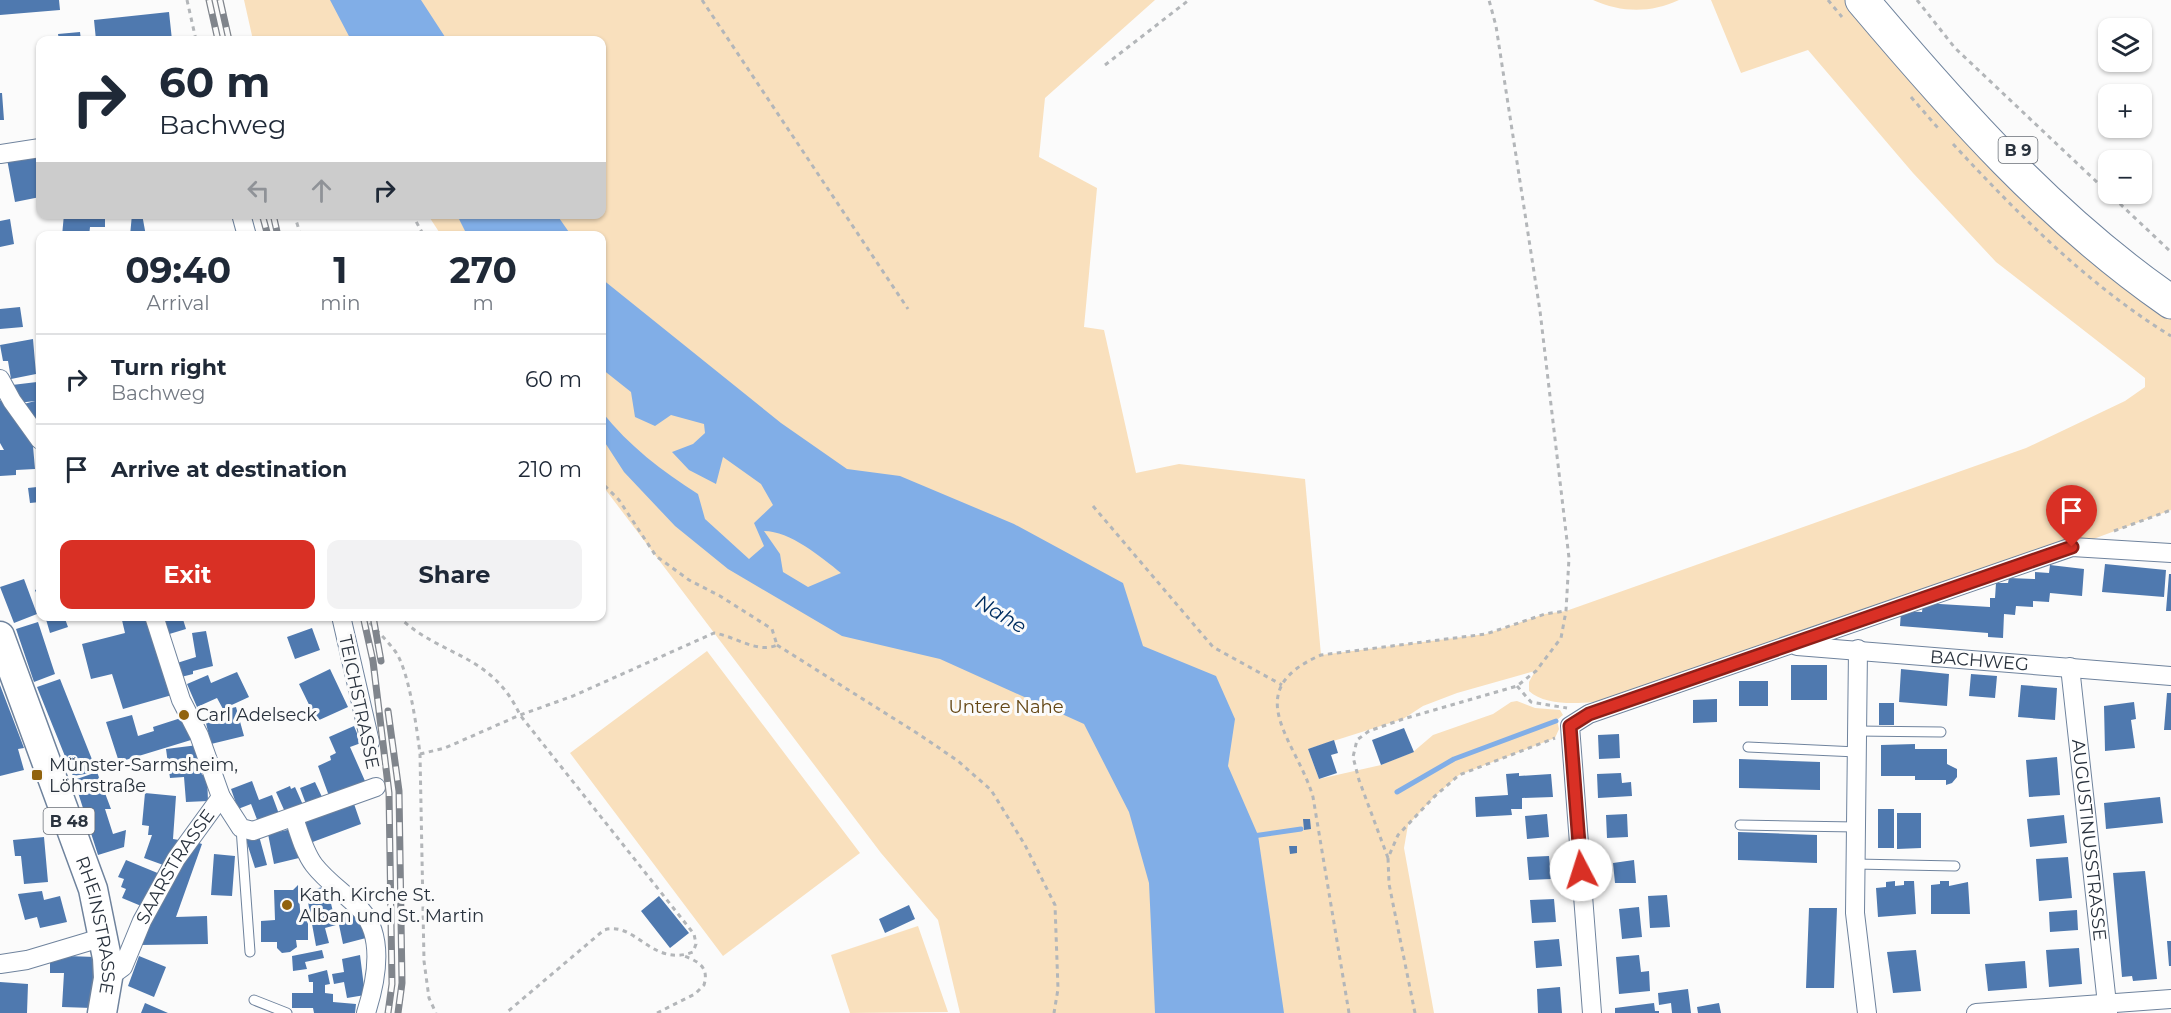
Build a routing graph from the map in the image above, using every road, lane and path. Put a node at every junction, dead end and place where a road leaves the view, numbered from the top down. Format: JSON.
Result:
{"nodes":[{"id":1,"x":187,"y":0,"type":"edge"},
{"id":2,"x":702,"y":0,"type":"edge"},
{"id":3,"x":1189,"y":0,"type":"edge"},
{"id":4,"x":1489,"y":0,"type":"edge"},
{"id":5,"x":1862,"y":0,"type":"edge"},
{"id":6,"x":1885,"y":0,"type":"edge"},
{"id":7,"x":1917,"y":0,"type":"edge"},
{"id":8,"x":195,"y":36,"type":"edge"},
{"id":9,"x":1105,"y":65,"type":"dead end"},
{"id":10,"x":36,"y":149,"type":"edge"},
{"id":11,"x":0,"y":154,"type":"edge"},
{"id":12,"x":2171,"y":252,"type":"edge"},
{"id":13,"x":2171,"y":279,"type":"edge"},
{"id":14,"x":2171,"y":302,"type":"edge"},
{"id":15,"x":908,"y":309,"type":"dead end"},
{"id":16,"x":0,"y":379,"type":"edge"},
{"id":17,"x":36,"y":434,"type":"edge"},
{"id":18,"x":606,"y":487,"type":"edge"},
{"id":19,"x":1093,"y":506,"type":"dead end"},
{"id":20,"x":2171,"y":510,"type":"edge"},
{"id":21,"x":2105,"y":534,"type":"dead end"},
{"id":22,"x":2171,"y":553,"type":"edge"},
{"id":23,"x":1566,"y":611,"type":"junction"},
{"id":24,"x":156,"y":621,"type":"edge"},
{"id":25,"x":342,"y":621,"type":"edge"},
{"id":26,"x":368,"y":621,"type":"edge"},
{"id":27,"x":404,"y":621,"type":"edge"},
{"id":28,"x":0,"y":636,"type":"edge"},
{"id":29,"x":777,"y":645,"type":"junction"},
{"id":30,"x":1789,"y":646,"type":"junction"},
{"id":31,"x":1858,"y":649,"type":"junction"},
{"id":32,"x":2070,"y":667,"type":"junction"},
{"id":33,"x":2171,"y":676,"type":"edge"},
{"id":34,"x":1282,"y":685,"type":"junction"},
{"id":35,"x":1517,"y":686,"type":"junction"},
{"id":36,"x":520,"y":715,"type":"junction"},
{"id":37,"x":1570,"y":726,"type":"junction"},
{"id":38,"x":1857,"y":730,"type":"junction"},
{"id":39,"x":1941,"y":732,"type":"dead end"},
{"id":40,"x":369,"y":742,"type":"dead end"},
{"id":41,"x":1748,"y":747,"type":"dead end"},
{"id":42,"x":1857,"y":752,"type":"junction"},
{"id":43,"x":420,"y":754,"type":"junction"},
{"id":44,"x":376,"y":787,"type":"dead end"},
{"id":45,"x":221,"y":797,"type":"junction"},
{"id":46,"x":294,"y":818,"type":"junction"},
{"id":47,"x":1740,"y":825,"type":"dead end"},
{"id":48,"x":1856,"y":827,"type":"junction"},
{"id":49,"x":241,"y":828,"type":"junction"},
{"id":50,"x":1388,"y":858,"type":"junction"},
{"id":51,"x":1855,"y":864,"type":"junction"},
{"id":52,"x":1955,"y":866,"type":"dead end"},
{"id":53,"x":104,"y":937,"type":"junction"},
{"id":54,"x":250,"y":952,"type":"dead end"},
{"id":55,"x":683,"y":956,"type":"junction"},
{"id":56,"x":0,"y":964,"type":"edge"},
{"id":57,"x":108,"y":978,"type":"junction"},
{"id":58,"x":2171,"y":999,"type":"edge"},
{"id":59,"x":254,"y":1000,"type":"dead end"},
{"id":60,"x":2107,"y":1008,"type":"edge"},
{"id":61,"x":102,"y":1013,"type":"edge"},
{"id":62,"x":287,"y":1013,"type":"edge"},
{"id":63,"x":366,"y":1013,"type":"edge"},
{"id":64,"x":436,"y":1013,"type":"edge"},
{"id":65,"x":506,"y":1013,"type":"edge"},
{"id":66,"x":657,"y":1013,"type":"edge"},
{"id":67,"x":1054,"y":1013,"type":"edge"},
{"id":68,"x":1349,"y":1013,"type":"edge"},
{"id":69,"x":1415,"y":1013,"type":"edge"},
{"id":70,"x":1592,"y":1013,"type":"edge"},
{"id":71,"x":1867,"y":1013,"type":"edge"},
{"id":72,"x":1976,"y":1013,"type":"edge"}],
"edges":[{"from":1,"to":8,"type":"path"},
{"from":2,"to":15,"type":"path"},
{"from":3,"to":9,"type":"path"},
{"from":4,"to":23,"type":"path"},
{"from":5,"to":14,"type":"highway","number":"B 9"},
{"from":6,"to":13,"type":"highway","number":"B 9"},
{"from":7,"to":12,"type":"path"},
{"from":10,"to":11,"type":"street"},
{"from":16,"to":17,"type":"street"},
{"from":18,"to":29,"type":"path"},
{"from":19,"to":34,"type":"path"},
{"from":20,"to":21,"type":"path"},
{"from":22,"to":30,"type":"street","name":"BACHWEG"},
{"from":23,"to":34,"type":"path"},
{"from":23,"to":35,"type":"path"},
{"from":24,"to":45,"type":"street","name":"SAARSTRASSE"},
{"from":25,"to":40,"type":"street","name":"TEICHSTRASSE"},
{"from":26,"to":43,"type":"path"},
{"from":27,"to":36,"type":"path"},
{"from":28,"to":53,"type":"main road","name":"RHEINSTRASSE","number":"B 48"},
{"from":29,"to":36,"type":"path"},
{"from":29,"to":67,"type":"path"},
{"from":30,"to":31,"type":"street","name":"BACHWEG"},
{"from":30,"to":37,"type":"street","name":"BACHWEG"},
{"from":31,"to":32,"type":"street","name":"BACHWEG"},
{"from":31,"to":38,"type":"street"},
{"from":32,"to":33,"type":"street","name":"BACHWEG"},
{"from":32,"to":60,"type":"street","name":"AUGUSTINUSSTRASSE"},
{"from":34,"to":68,"type":"path"},
{"from":35,"to":37,"type":"path"},
{"from":35,"to":50,"type":"path"},
{"from":36,"to":43,"type":"path"},
{"from":36,"to":55,"type":"path"},
{"from":37,"to":50,"type":"path"},
{"from":37,"to":70,"type":"street"},
{"from":38,"to":39,"type":"lane"},
{"from":38,"to":42,"type":"street"},
{"from":41,"to":42,"type":"lane"},
{"from":42,"to":48,"type":"street"},
{"from":43,"to":64,"type":"path"},
{"from":44,"to":46,"type":"street"},
{"from":45,"to":49,"type":"street"},
{"from":45,"to":57,"type":"street","name":"SAARSTRASSE"},
{"from":46,"to":49,"type":"street"},
{"from":46,"to":63,"type":"street"},
{"from":47,"to":48,"type":"lane"},
{"from":48,"to":51,"type":"street"},
{"from":49,"to":54,"type":"lane"},
{"from":50,"to":69,"type":"path"},
{"from":51,"to":52,"type":"lane"},
{"from":51,"to":71,"type":"street"},
{"from":53,"to":56,"type":"street"},
{"from":53,"to":57,"type":"main road","name":"RHEINSTRASSE","number":"B 48"},
{"from":55,"to":65,"type":"path"},
{"from":55,"to":66,"type":"path"},
{"from":57,"to":61,"type":"main road","name":"RHEINSTRASSE","number":"B 48"},
{"from":58,"to":60,"type":"street"},
{"from":59,"to":62,"type":"lane"},
{"from":60,"to":72,"type":"street"}]}
